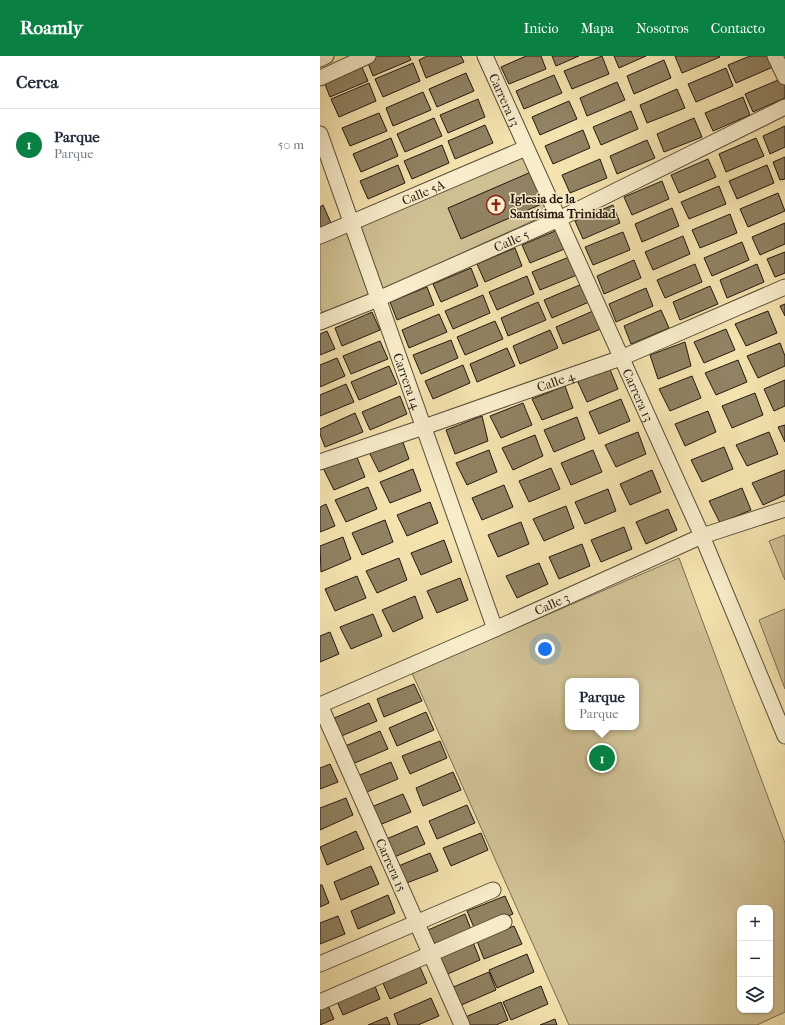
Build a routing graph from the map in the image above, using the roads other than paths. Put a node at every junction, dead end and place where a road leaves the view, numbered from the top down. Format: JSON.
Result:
{"nodes":[{"id":1,"x":326,"y":56,"type":"edge"},
{"id":2,"x":368,"y":56,"type":"edge"},
{"id":3,"x":485,"y":56,"type":"edge"},
{"id":4,"x":775,"y":56,"type":"edge"},
{"id":5,"x":320,"y":59,"type":"edge"},
{"id":6,"x":785,"y":77,"type":"edge"},
{"id":7,"x":320,"y":78,"type":"edge"},
{"id":8,"x":785,"y":107,"type":"edge"},
{"id":9,"x":320,"y":134,"type":"edge"},
{"id":10,"x":526,"y":148,"type":"junction"},
{"id":11,"x":559,"y":219,"type":"junction"},
{"id":12,"x":351,"y":222,"type":"junction"},
{"id":13,"x":320,"y":236,"type":"edge"},
{"id":14,"x":785,"y":287,"type":"edge"},
{"id":15,"x":378,"y":299,"type":"junction"},
{"id":16,"x":320,"y":322,"type":"edge"},
{"id":17,"x":621,"y":358,"type":"junction"},
{"id":18,"x":424,"y":428,"type":"junction"},
{"id":19,"x":320,"y":462,"type":"edge"},
{"id":20,"x":785,"y":509,"type":"edge"},
{"id":21,"x":702,"y":536,"type":"junction"},
{"id":22,"x":495,"y":629,"type":"junction"},
{"id":23,"x":320,"y":705,"type":"edge"},
{"id":24,"x":785,"y":736,"type":"edge"},
{"id":25,"x":493,"y":890,"type":"dead end"},
{"id":26,"x":416,"y":922,"type":"junction"},
{"id":27,"x":504,"y":922,"type":"dead end"},
{"id":28,"x":430,"y":954,"type":"junction"},
{"id":29,"x":320,"y":964,"type":"edge"},
{"id":30,"x":320,"y":1002,"type":"edge"},
{"id":31,"x":462,"y":1025,"type":"edge"}],
"edges":[{"from":1,"to":5,"type":"street"},
{"from":2,"to":7,"type":"street"},
{"from":3,"to":10,"type":"street","name":"Carrera 13"},
{"from":4,"to":6,"type":"street"},
{"from":8,"to":11,"type":"street","name":"Calle 5"},
{"from":9,"to":12,"type":"street","name":"Carrera 14"},
{"from":10,"to":11,"type":"street","name":"Carrera 13"},
{"from":10,"to":12,"type":"street","name":"Calle 5A"},
{"from":11,"to":15,"type":"street","name":"Calle 5"},
{"from":11,"to":17,"type":"street","name":"Carrera 13"},
{"from":12,"to":13,"type":"street","name":"Calle 5A"},
{"from":12,"to":15,"type":"street","name":"Carrera 14"},
{"from":14,"to":17,"type":"street","name":"Calle 4"},
{"from":15,"to":16,"type":"street","name":"Calle 5"},
{"from":15,"to":18,"type":"street","name":"Carrera 14"},
{"from":17,"to":18,"type":"street","name":"Calle 4"},
{"from":17,"to":21,"type":"street","name":"Carrera 13"},
{"from":18,"to":19,"type":"street","name":"Calle 4"},
{"from":18,"to":22,"type":"street","name":"Carrera 14"},
{"from":20,"to":21,"type":"street","name":"Calle 3"},
{"from":21,"to":22,"type":"street","name":"Calle 3"},
{"from":21,"to":24,"type":"street","name":"Carrera 13"},
{"from":22,"to":23,"type":"street","name":"Calle 3"},
{"from":23,"to":26,"type":"street","name":"Carrera 15"},
{"from":25,"to":26,"type":"street"},
{"from":26,"to":28,"type":"street","name":"Carrera 15"},
{"from":26,"to":29,"type":"street"},
{"from":27,"to":28,"type":"street"},
{"from":28,"to":30,"type":"street"},
{"from":28,"to":31,"type":"street","name":"Carrera 15"}]}
